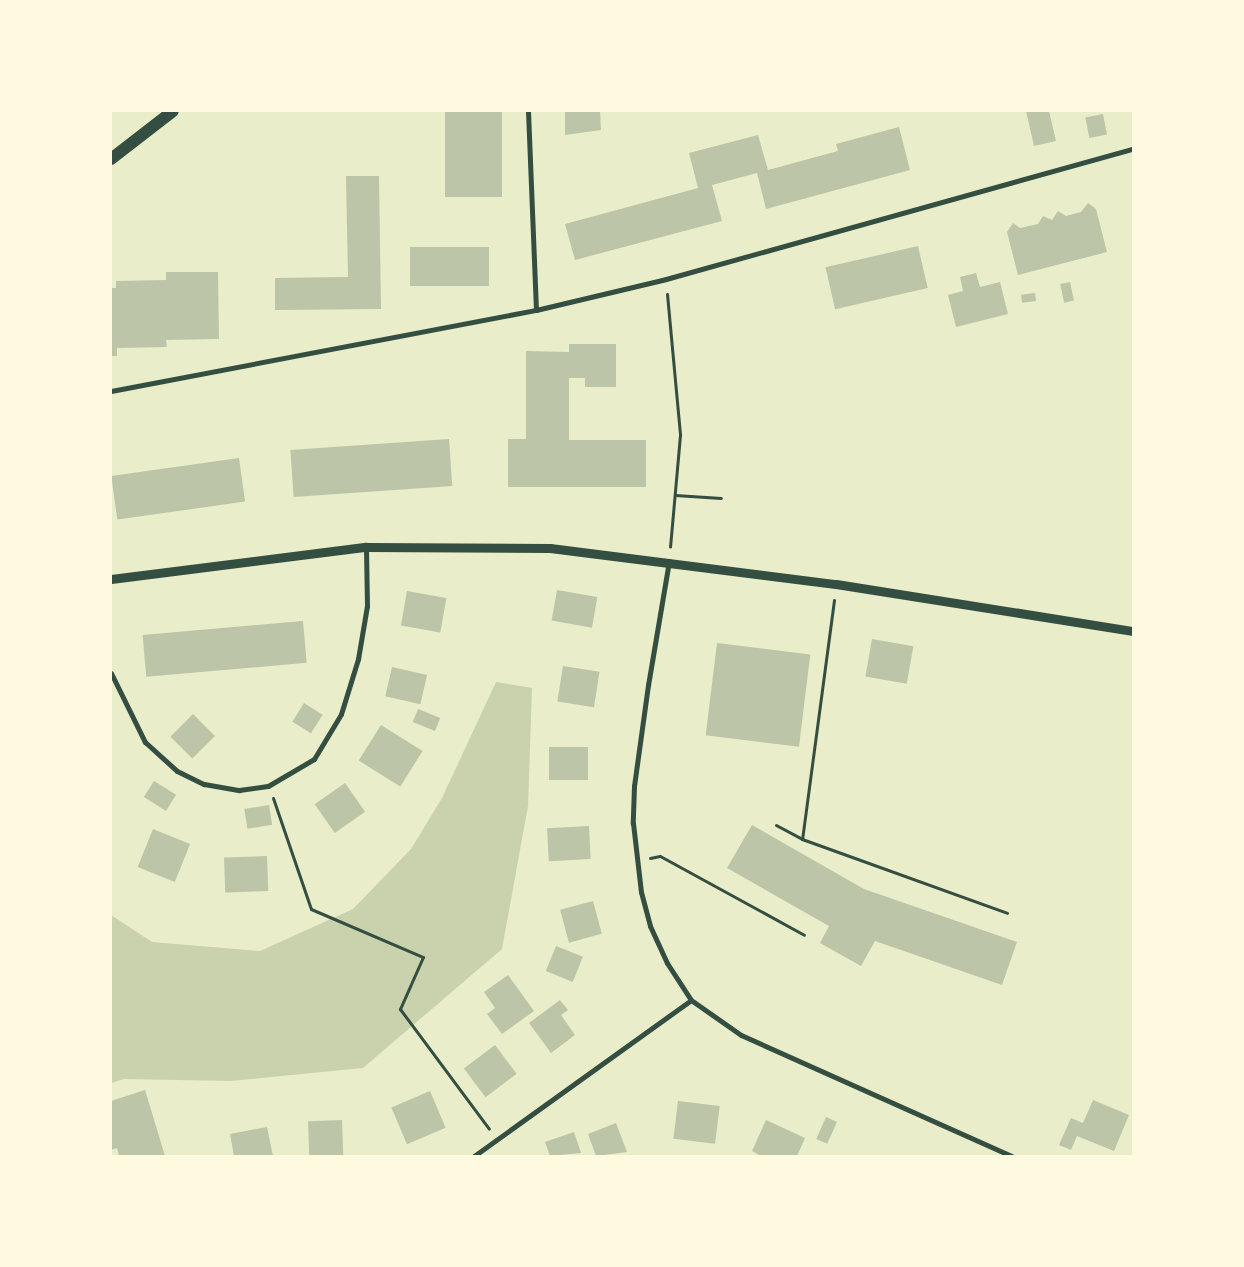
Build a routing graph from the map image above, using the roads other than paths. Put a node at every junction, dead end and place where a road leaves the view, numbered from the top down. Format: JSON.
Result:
{"nodes":[{"id":1,"x":173,"y":111,"type":"edge"},
{"id":2,"x":528,"y":111,"type":"edge"},
{"id":3,"x":1133,"y":148,"type":"edge"},
{"id":4,"x":111,"y":159,"type":"edge"},
{"id":5,"x":536,"y":310,"type":"junction"},
{"id":6,"x":111,"y":391,"type":"edge"},
{"id":7,"x":366,"y":547,"type":"junction"},
{"id":8,"x":669,"y":561,"type":"junction"},
{"id":9,"x":111,"y":579,"type":"edge"},
{"id":10,"x":1133,"y":631,"type":"edge"},
{"id":11,"x":111,"y":673,"type":"edge"},
{"id":12,"x":691,"y":1000,"type":"junction"},
{"id":13,"x":474,"y":1156,"type":"edge"},
{"id":14,"x":1012,"y":1156,"type":"edge"}],
"edges":[{"from":1,"to":4,"type":"main road"},
{"from":2,"to":5,"type":"street"},
{"from":3,"to":5,"type":"street"},
{"from":5,"to":6,"type":"street"},
{"from":7,"to":8,"type":"street"},
{"from":7,"to":9,"type":"street"},
{"from":7,"to":11,"type":"street"},
{"from":8,"to":10,"type":"street"},
{"from":8,"to":12,"type":"street"},
{"from":12,"to":13,"type":"street"},
{"from":12,"to":14,"type":"street"}]}
